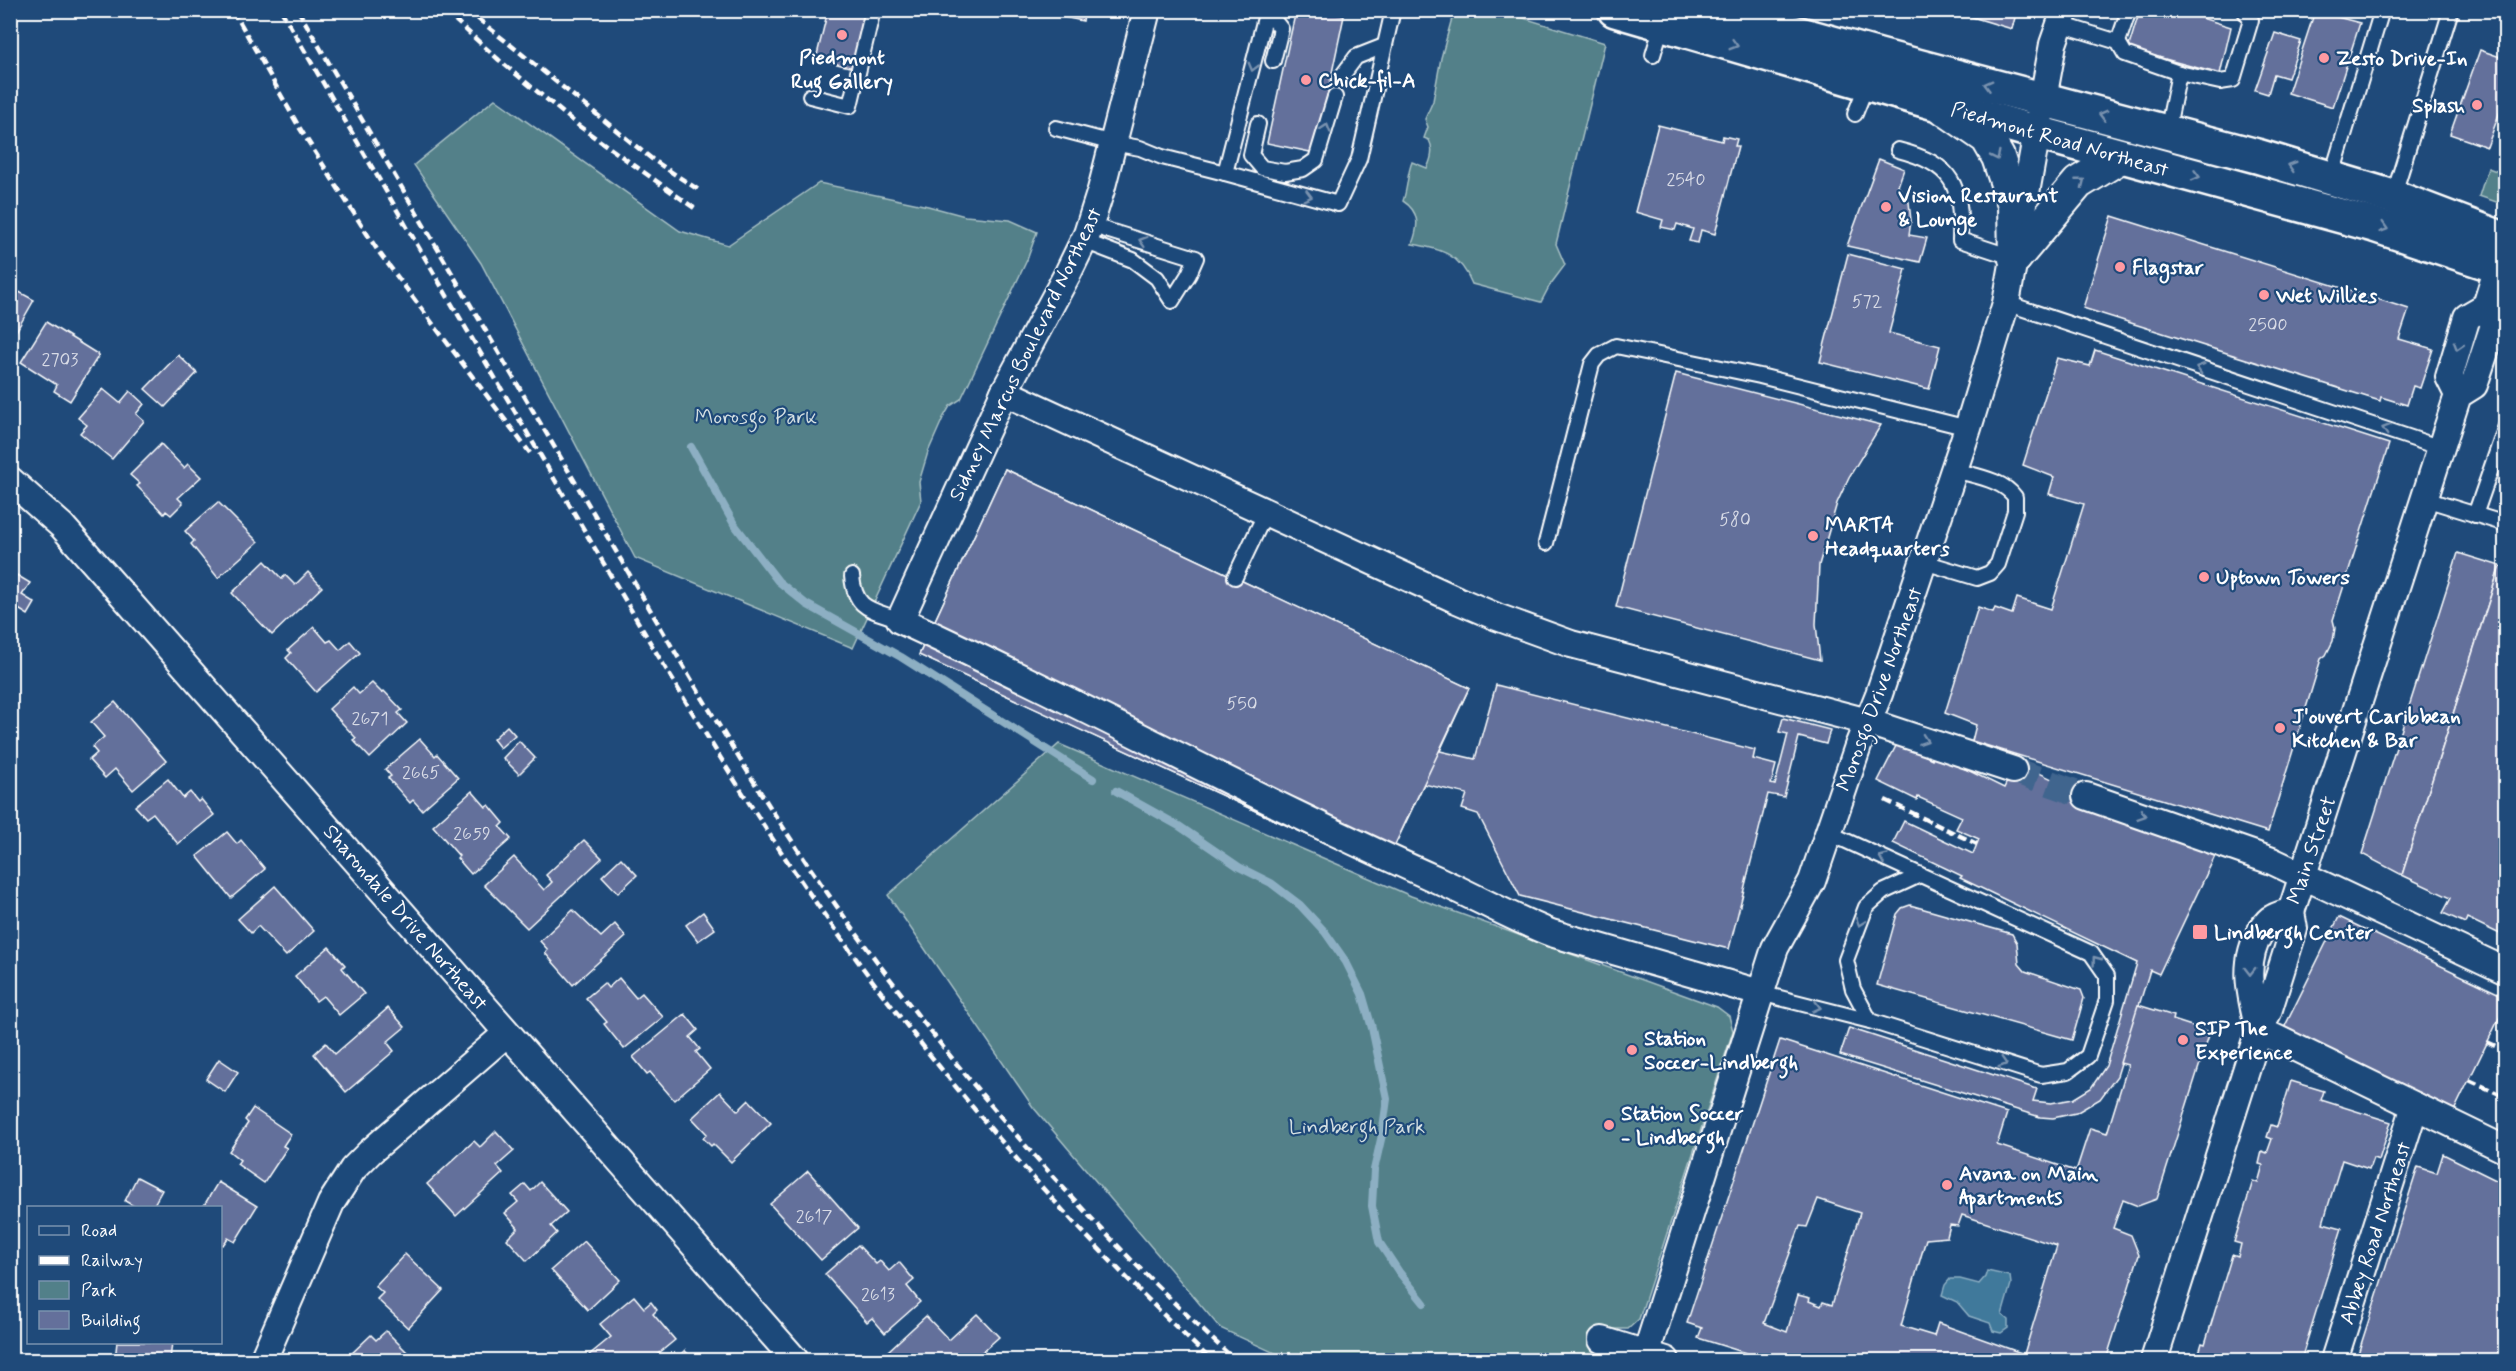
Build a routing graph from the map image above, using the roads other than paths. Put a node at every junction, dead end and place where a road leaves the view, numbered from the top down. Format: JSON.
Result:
{"nodes":[{"id":1,"x":873,"y":10,"type":"edge"},
{"id":2,"x":1147,"y":10,"type":"edge"},
{"id":3,"x":1378,"y":10,"type":"edge"},
{"id":4,"x":1615,"y":10,"type":"edge"},
{"id":5,"x":1714,"y":10,"type":"edge"},
{"id":6,"x":2129,"y":10,"type":"edge"},
{"id":7,"x":2244,"y":10,"type":"edge"},
{"id":8,"x":2382,"y":10,"type":"edge"},
{"id":9,"x":2451,"y":10,"type":"edge"},
{"id":10,"x":1267,"y":11,"type":"edge"},
{"id":11,"x":1393,"y":12,"type":"edge"},
{"id":12,"x":2063,"y":17,"type":"edge"},
{"id":13,"x":2118,"y":42,"type":"junction"},
{"id":14,"x":1384,"y":46,"type":"junction"},
{"id":15,"x":1273,"y":61,"type":"dead end"},
{"id":16,"x":2179,"y":73,"type":"junction"},
{"id":17,"x":1339,"y":80,"type":"dead end"},
{"id":18,"x":1867,"y":84,"type":"junction"},
{"id":19,"x":810,"y":96,"type":"dead end"},
{"id":20,"x":1335,"y":97,"type":"dead end"},
{"id":21,"x":2044,"y":100,"type":"junction"},
{"id":22,"x":1938,"y":105,"type":"junction"},
{"id":23,"x":1855,"y":114,"type":"dead end"},
{"id":24,"x":1258,"y":124,"type":"dead end"},
{"id":25,"x":1056,"y":128,"type":"dead end"},
{"id":26,"x":2167,"y":132,"type":"junction"},
{"id":27,"x":2038,"y":134,"type":"junction"},
{"id":28,"x":1113,"y":143,"type":"junction"},
{"id":29,"x":1899,"y":150,"type":"dead end"},
{"id":30,"x":2122,"y":156,"type":"junction"},
{"id":31,"x":1225,"y":173,"type":"junction"},
{"id":32,"x":2331,"y":178,"type":"junction"},
{"id":33,"x":2393,"y":197,"type":"junction"},
{"id":34,"x":1087,"y":233,"type":"junction"},
{"id":35,"x":2015,"y":258,"type":"junction"},
{"id":36,"x":2503,"y":259,"type":"edge"},
{"id":37,"x":2006,"y":303,"type":"junction"},
{"id":38,"x":1004,"y":392,"type":"junction"},
{"id":39,"x":2505,"y":426,"type":"edge"},
{"id":40,"x":1968,"y":428,"type":"junction"},
{"id":41,"x":2441,"y":447,"type":"junction"},
{"id":42,"x":1954,"y":470,"type":"junction"},
{"id":43,"x":10,"y":480,"type":"edge"},
{"id":44,"x":2425,"y":499,"type":"junction"},
{"id":45,"x":1266,"y":512,"type":"junction"},
{"id":46,"x":2475,"y":515,"type":"junction"},
{"id":47,"x":2505,"y":524,"type":"edge"},
{"id":48,"x":1546,"y":543,"type":"dead end"},
{"id":49,"x":1924,"y":562,"type":"junction"},
{"id":50,"x":852,"y":576,"type":"dead end"},
{"id":51,"x":1235,"y":577,"type":"dead end"},
{"id":52,"x":900,"y":620,"type":"junction"},
{"id":53,"x":1868,"y":722,"type":"junction"},
{"id":54,"x":2013,"y":770,"type":"tunnel mouth"},
{"id":55,"x":2086,"y":796,"type":"tunnel mouth"},
{"id":56,"x":1829,"y":833,"type":"junction"},
{"id":57,"x":1920,"y":875,"type":"junction"},
{"id":58,"x":2304,"y":875,"type":"junction"},
{"id":59,"x":2505,"y":971,"type":"edge"},
{"id":60,"x":1760,"y":993,"type":"junction"},
{"id":61,"x":1870,"y":1021,"type":"junction"},
{"id":62,"x":2259,"y":1030,"type":"junction"},
{"id":63,"x":507,"y":1033,"type":"junction"},
{"id":64,"x":2415,"y":1106,"type":"junction"},
{"id":65,"x":2505,"y":1150,"type":"edge"},
{"id":66,"x":1602,"y":1340,"type":"dead end"},
{"id":67,"x":1656,"y":1357,"type":"edge"},
{"id":68,"x":262,"y":1360,"type":"edge"},
{"id":69,"x":795,"y":1360,"type":"edge"},
{"id":70,"x":2154,"y":1360,"type":"edge"},
{"id":71,"x":2334,"y":1360,"type":"edge"}],
"edges":[{"from":1,"to":19,"type":"lane"},
{"from":2,"to":28,"type":"street","name":"Sidney Marcus Boulevard Northeast"},
{"from":3,"to":11,"type":"lane"},
{"from":4,"to":18,"type":"main road","name":"Piedmont Road Northeast","one_way":true},
{"from":21,"to":5,"type":"main road","name":"Piedmont Road Northeast","one_way":true},
{"from":6,"to":13,"type":"lane"},
{"from":7,"to":16,"type":"lane"},
{"from":8,"to":32,"type":"lane"},
{"from":9,"to":33,"type":"lane"},
{"from":10,"to":15,"type":"lane"},
{"from":10,"to":31,"type":"lane","one_way":true},
{"from":11,"to":14,"type":"lane"},
{"from":12,"to":13,"type":"lane"},
{"from":12,"to":21,"type":"street","name":"Morosgo Drive Northeast"},
{"from":13,"to":16,"type":"lane"},
{"from":14,"to":17,"type":"lane"},
{"from":31,"to":14,"type":"lane","one_way":true},
{"from":16,"to":26,"type":"lane"},
{"from":18,"to":22,"type":"main road","name":"Piedmont Road Northeast"},
{"from":18,"to":23,"type":"lane"},
{"from":24,"to":20,"type":"lane","one_way":true},
{"from":26,"to":21,"type":"main road","name":"Piedmont Road Northeast","one_way":true},
{"from":21,"to":27,"type":"street","name":"Morosgo Drive Northeast"},
{"from":22,"to":27,"type":"main road","name":"Piedmont Road Northeast"},
{"from":22,"to":35,"type":"street","one_way":true},
{"from":25,"to":28,"type":"lane"},
{"from":32,"to":26,"type":"main road","name":"Piedmont Road Northeast","one_way":true},
{"from":27,"to":30,"type":"main road","name":"Piedmont Road Northeast"},
{"from":27,"to":35,"type":"street","name":"Morosgo Drive Northeast"},
{"from":28,"to":31,"type":"lane"},
{"from":28,"to":34,"type":"street","name":"Sidney Marcus Boulevard Northeast"},
{"from":29,"to":35,"type":"lane"},
{"from":35,"to":30,"type":"street","one_way":true},
{"from":30,"to":36,"type":"main road","name":"Piedmont Road Northeast","one_way":true},
{"from":32,"to":33,"type":"main road","name":"Piedmont Road Northeast"},
{"from":33,"to":36,"type":"main road","name":"Piedmont Road Northeast"},
{"from":34,"to":34,"type":"lane","one_way":true},
{"from":34,"to":38,"type":"street","name":"Sidney Marcus Boulevard Northeast"},
{"from":35,"to":37,"type":"street","name":"Morosgo Drive Northeast"},
{"from":36,"to":41,"type":"street","name":"Main Street"},
{"from":37,"to":40,"type":"street","name":"Morosgo Drive Northeast"},
{"from":41,"to":37,"type":"lane","one_way":true},
{"from":38,"to":45,"type":"street"},
{"from":38,"to":52,"type":"street","name":"Sidney Marcus Boulevard Northeast"},
{"from":39,"to":46,"type":"lane"},
{"from":40,"to":42,"type":"street","name":"Morosgo Drive Northeast"},
{"from":40,"to":48,"type":"lane"},
{"from":41,"to":44,"type":"street","name":"Main Street"},
{"from":42,"to":49,"type":"street","name":"Morosgo Drive Northeast"},
{"from":42,"to":49,"type":"lane"},
{"from":43,"to":63,"type":"street","name":"Sharondale Drive Northeast"},
{"from":44,"to":46,"type":"lane"},
{"from":44,"to":58,"type":"street","name":"Main Street"},
{"from":45,"to":51,"type":"lane"},
{"from":45,"to":53,"type":"street"},
{"from":46,"to":47,"type":"lane"},
{"from":49,"to":53,"type":"street","name":"Morosgo Drive Northeast"},
{"from":50,"to":52,"type":"lane"},
{"from":52,"to":60,"type":"street"},
{"from":53,"to":54,"type":"street","one_way":true},
{"from":53,"to":56,"type":"street","name":"Morosgo Drive Northeast"},
{"from":55,"to":58,"type":"street","one_way":true},
{"from":57,"to":56,"type":"lane","one_way":true},
{"from":56,"to":60,"type":"street","name":"Morosgo Drive Northeast"},
{"from":57,"to":61,"type":"lane","one_way":true},
{"from":61,"to":57,"type":"lane","one_way":true},
{"from":58,"to":59,"type":"street"},
{"from":58,"to":62,"type":"street","name":"Main Street"},
{"from":60,"to":61,"type":"lane","one_way":true},
{"from":60,"to":67,"type":"street","name":"Morosgo Drive Northeast"},
{"from":62,"to":64,"type":"street"},
{"from":62,"to":70,"type":"street"},
{"from":63,"to":68,"type":"street"},
{"from":63,"to":69,"type":"street","name":"Sharondale Drive Northeast"},
{"from":64,"to":65,"type":"street"},
{"from":64,"to":71,"type":"street","name":"Abbey Road Northeast"},
{"from":66,"to":67,"type":"street"}]}
